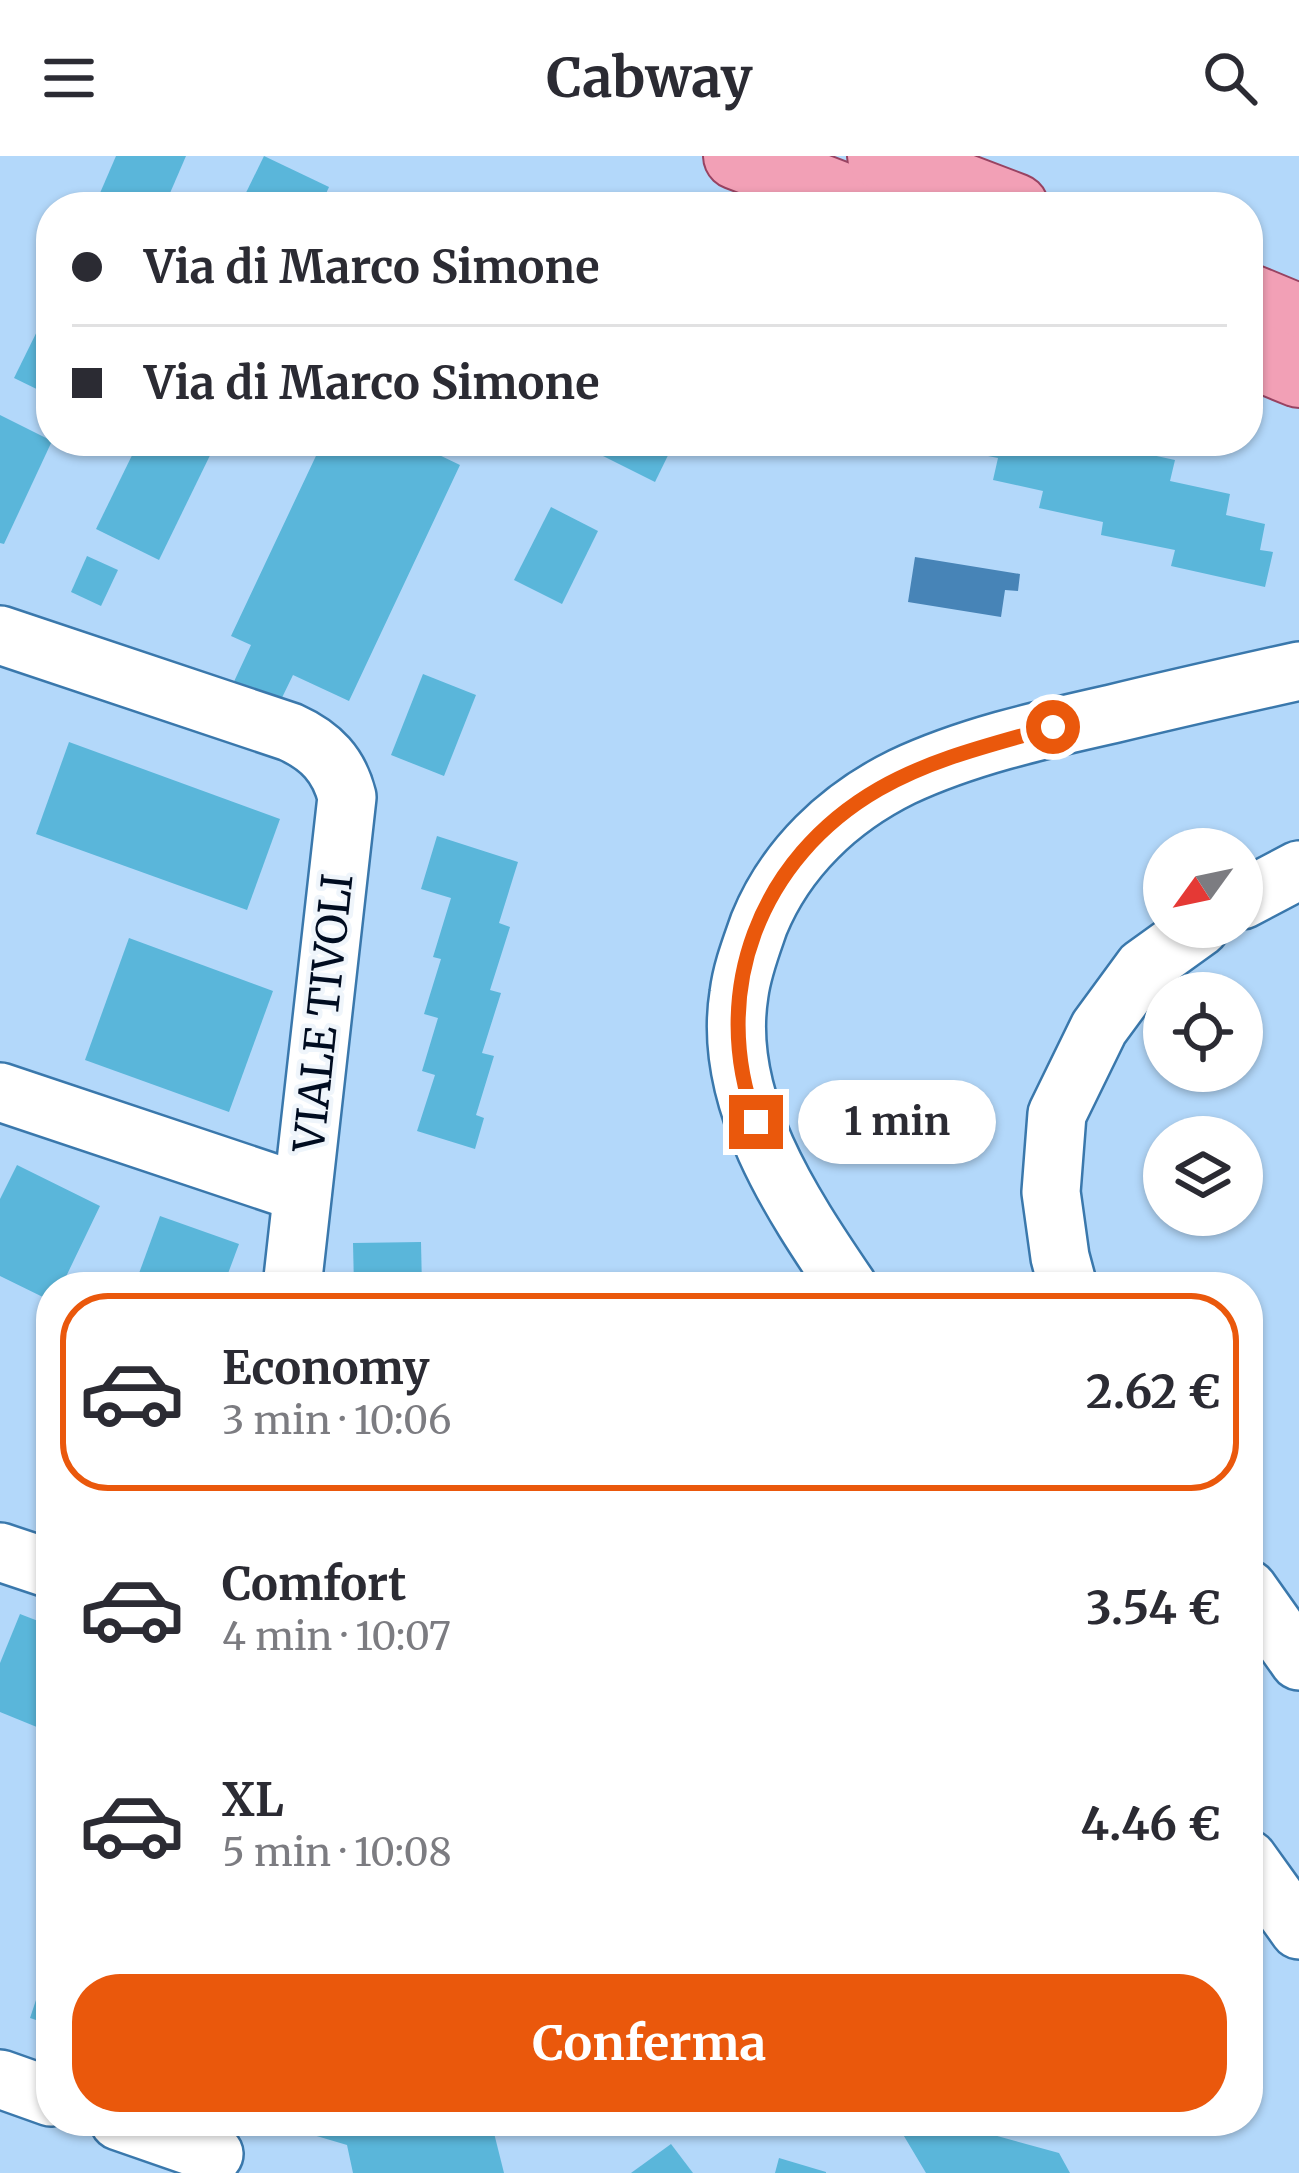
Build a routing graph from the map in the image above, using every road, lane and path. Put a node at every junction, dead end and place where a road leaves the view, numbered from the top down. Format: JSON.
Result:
{"nodes":[{"id":1,"x":737,"y":156,"type":"edge"},
{"id":2,"x":881,"y":156,"type":"edge"},
{"id":3,"x":831,"y":192,"type":"edge"},
{"id":4,"x":976,"y":192,"type":"edge"},
{"id":5,"x":1263,"y":304,"type":"edge"},
{"id":6,"x":1299,"y":319,"type":"edge"},
{"id":7,"x":1263,"y":359,"type":"edge"},
{"id":8,"x":1299,"y":374,"type":"edge"},
{"id":9,"x":0,"y":635,"type":"edge"},
{"id":10,"x":1299,"y":671,"type":"edge"},
{"id":11,"x":1299,"y":871,"type":"edge"},
{"id":12,"x":1263,"y":889,"type":"edge"},
{"id":13,"x":1171,"y":948,"type":"edge"},
{"id":14,"x":0,"y":1092,"type":"edge"},
{"id":15,"x":302,"y":1193,"type":"junction"},
{"id":16,"x":294,"y":1272,"type":"edge"},
{"id":17,"x":839,"y":1272,"type":"edge"},
{"id":18,"x":1064,"y":1272,"type":"edge"},
{"id":19,"x":0,"y":1552,"type":"edge"},
{"id":20,"x":36,"y":1564,"type":"edge"},
{"id":21,"x":1263,"y":1609,"type":"edge"},
{"id":22,"x":1299,"y":1661,"type":"edge"},
{"id":23,"x":1263,"y":1880,"type":"edge"},
{"id":24,"x":1299,"y":1930,"type":"edge"},
{"id":25,"x":0,"y":2079,"type":"edge"},
{"id":26,"x":36,"y":2092,"type":"edge"},
{"id":27,"x":169,"y":2136,"type":"edge"},
{"id":28,"x":213,"y":2149,"type":"edge"}],
"edges":[{"from":1,"to":3,"type":"main road"},
{"from":2,"to":4,"type":"main road"},
{"from":5,"to":6,"type":"main road"},
{"from":7,"to":8,"type":"main road"},
{"from":9,"to":15,"type":"street","name":"VIALE TIVOLI"},
{"from":10,"to":17,"type":"street"},
{"from":11,"to":12,"type":"street"},
{"from":13,"to":18,"type":"street"},
{"from":14,"to":15,"type":"street"},
{"from":15,"to":16,"type":"street","name":"VIALE TIVOLI"},
{"from":19,"to":20,"type":"street"},
{"from":21,"to":22,"type":"street"},
{"from":23,"to":24,"type":"street"},
{"from":25,"to":26,"type":"street"},
{"from":27,"to":28,"type":"street"}]}
